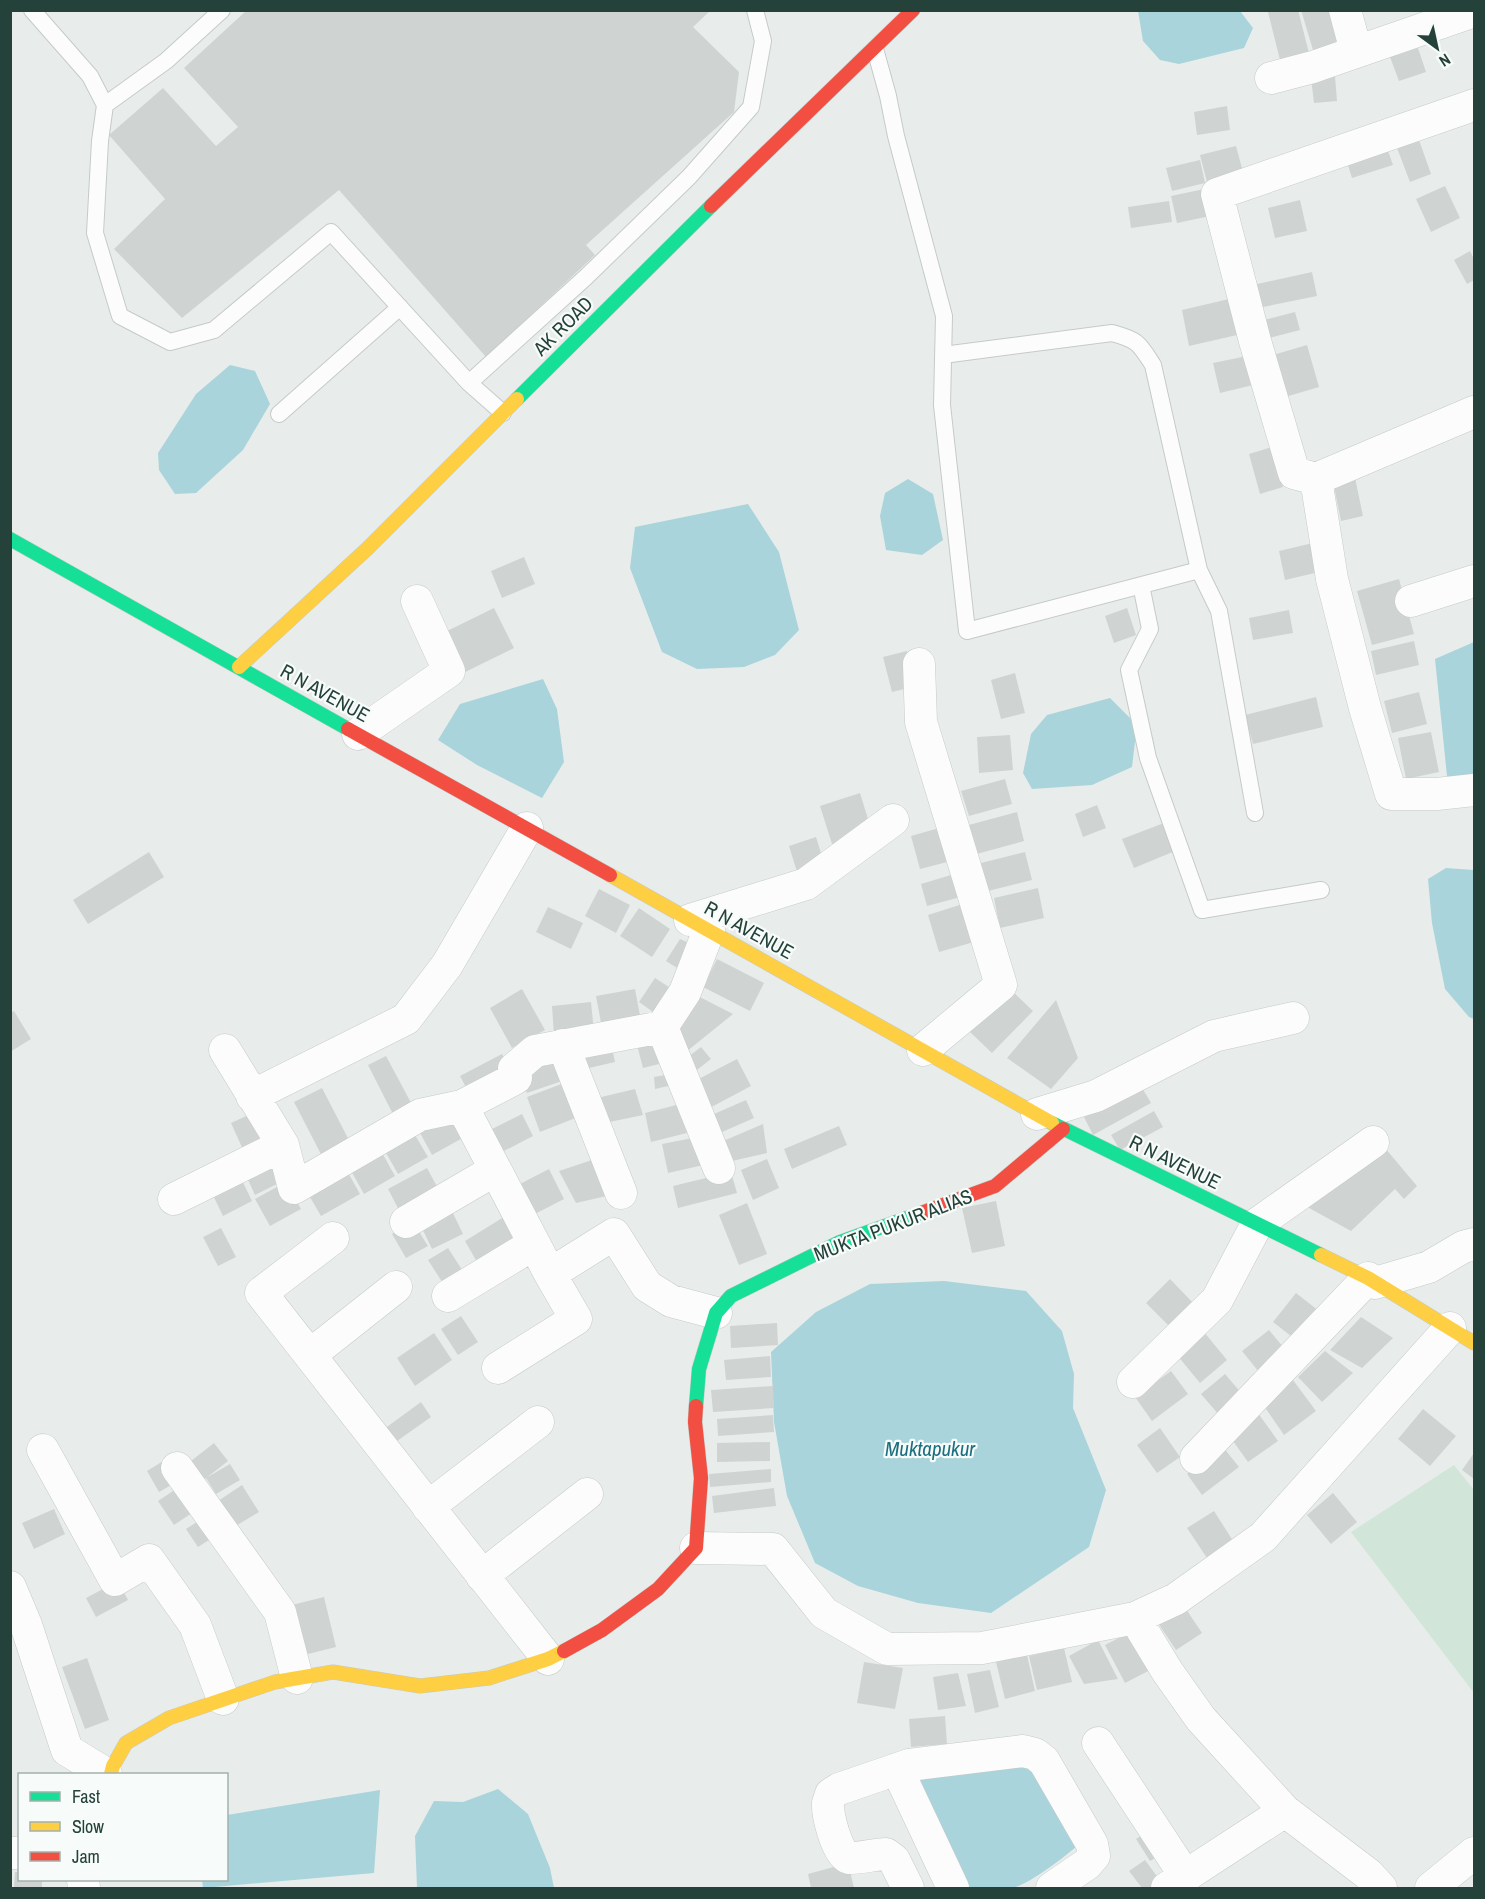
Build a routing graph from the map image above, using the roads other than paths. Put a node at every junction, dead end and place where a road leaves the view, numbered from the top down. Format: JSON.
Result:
{"nodes":[{"id":1,"x":32,"y":10,"type":"edge"},
{"id":2,"x":222,"y":10,"type":"edge"},
{"id":3,"x":755,"y":10,"type":"edge"},
{"id":4,"x":888,"y":10,"type":"edge"},
{"id":5,"x":914,"y":10,"type":"edge"},
{"id":6,"x":1345,"y":10,"type":"edge"},
{"id":7,"x":1468,"y":12,"type":"edge"},
{"id":8,"x":894,"y":30,"type":"junction"},
{"id":9,"x":875,"y":49,"type":"junction"},
{"id":10,"x":1356,"y":51,"type":"junction"},
{"id":11,"x":1271,"y":78,"type":"dead end"},
{"id":12,"x":105,"y":105,"type":"junction"},
{"id":13,"x":1474,"y":105,"type":"edge"},
{"id":14,"x":400,"y":307,"type":"junction"},
{"id":15,"x":943,"y":355,"type":"junction"},
{"id":16,"x":469,"y":382,"type":"junction"},
{"id":17,"x":1474,"y":412,"type":"edge"},
{"id":18,"x":503,"y":413,"type":"junction"},
{"id":19,"x":279,"y":414,"type":"dead end"},
{"id":20,"x":1316,"y":479,"type":"junction"},
{"id":21,"x":10,"y":539,"type":"edge"},
{"id":22,"x":1200,"y":570,"type":"junction"},
{"id":23,"x":1474,"y":581,"type":"edge"},
{"id":24,"x":1141,"y":585,"type":"junction"},
{"id":25,"x":417,"y":601,"type":"dead end"},
{"id":26,"x":1411,"y":601,"type":"dead end"},
{"id":27,"x":919,"y":664,"type":"dead end"},
{"id":28,"x":239,"y":667,"type":"junction"},
{"id":29,"x":358,"y":734,"type":"junction"},
{"id":30,"x":1474,"y":790,"type":"edge"},
{"id":31,"x":1255,"y":813,"type":"dead end"},
{"id":32,"x":893,"y":820,"type":"dead end"},
{"id":33,"x":527,"y":828,"type":"junction"},
{"id":34,"x":1321,"y":890,"type":"dead end"},
{"id":35,"x":699,"y":925,"type":"junction"},
{"id":36,"x":1293,"y":1018,"type":"dead end"},
{"id":37,"x":662,"y":1028,"type":"junction"},
{"id":38,"x":563,"y":1045,"type":"junction"},
{"id":39,"x":225,"y":1050,"type":"dead end"},
{"id":40,"x":923,"y":1050,"type":"junction"},
{"id":41,"x":252,"y":1096,"type":"junction"},
{"id":42,"x":462,"y":1106,"type":"junction"},
{"id":43,"x":1050,"y":1121,"type":"junction"},
{"id":44,"x":1373,"y":1142,"type":"dead end"},
{"id":45,"x":283,"y":1145,"type":"junction"},
{"id":46,"x":719,"y":1168,"type":"dead end"},
{"id":47,"x":495,"y":1170,"type":"junction"},
{"id":48,"x":621,"y":1193,"type":"dead end"},
{"id":49,"x":174,"y":1199,"type":"dead end"},
{"id":50,"x":406,"y":1222,"type":"dead end"},
{"id":51,"x":1257,"y":1224,"type":"junction"},
{"id":52,"x":333,"y":1238,"type":"dead end"},
{"id":53,"x":534,"y":1244,"type":"junction"},
{"id":54,"x":1474,"y":1244,"type":"edge"},
{"id":55,"x":550,"y":1274,"type":"junction"},
{"id":56,"x":1371,"y":1281,"type":"junction"},
{"id":57,"x":396,"y":1287,"type":"dead end"},
{"id":58,"x":448,"y":1296,"type":"dead end"},
{"id":59,"x":716,"y":1313,"type":"junction"},
{"id":60,"x":1462,"y":1336,"type":"edge"},
{"id":61,"x":310,"y":1355,"type":"junction"},
{"id":62,"x":498,"y":1368,"type":"dead end"},
{"id":63,"x":1133,"y":1382,"type":"dead end"},
{"id":64,"x":538,"y":1422,"type":"dead end"},
{"id":65,"x":44,"y":1450,"type":"dead end"},
{"id":66,"x":1196,"y":1458,"type":"dead end"},
{"id":67,"x":177,"y":1468,"type":"dead end"},
{"id":68,"x":587,"y":1494,"type":"dead end"},
{"id":69,"x":428,"y":1507,"type":"junction"},
{"id":70,"x":696,"y":1548,"type":"junction"},
{"id":71,"x":482,"y":1576,"type":"junction"},
{"id":72,"x":10,"y":1587,"type":"edge"},
{"id":73,"x":1135,"y":1618,"type":"junction"},
{"id":74,"x":548,"y":1659,"type":"junction"},
{"id":75,"x":297,"y":1678,"type":"junction"},
{"id":76,"x":223,"y":1699,"type":"junction"},
{"id":77,"x":1098,"y":1743,"type":"dead end"},
{"id":78,"x":897,"y":1769,"type":"junction"},
{"id":79,"x":104,"y":1773,"type":"edge"},
{"id":80,"x":111,"y":1773,"type":"edge"},
{"id":81,"x":1286,"y":1811,"type":"junction"},
{"id":82,"x":1474,"y":1853,"type":"edge"},
{"id":83,"x":1177,"y":1883,"type":"edge"},
{"id":84,"x":908,"y":1888,"type":"edge"},
{"id":85,"x":953,"y":1888,"type":"edge"},
{"id":86,"x":1052,"y":1888,"type":"edge"},
{"id":87,"x":1381,"y":1888,"type":"edge"},
{"id":88,"x":1431,"y":1888,"type":"edge"}],
"edges":[{"from":1,"to":12,"type":"lane"},
{"from":2,"to":12,"type":"lane"},
{"from":3,"to":16,"type":"lane"},
{"from":4,"to":8,"type":"lane"},
{"from":5,"to":8,"type":"street","name":"AK ROAD"},
{"from":6,"to":10,"type":"street"},
{"from":7,"to":10,"type":"street"},
{"from":8,"to":9,"type":"street","name":"AK ROAD"},
{"from":9,"to":15,"type":"lane"},
{"from":9,"to":18,"type":"street","name":"AK ROAD"},
{"from":10,"to":11,"type":"street"},
{"from":12,"to":14,"type":"lane"},
{"from":13,"to":20,"type":"street"},
{"from":14,"to":16,"type":"lane"},
{"from":14,"to":19,"type":"lane"},
{"from":15,"to":22,"type":"lane"},
{"from":15,"to":24,"type":"lane"},
{"from":16,"to":18,"type":"lane"},
{"from":17,"to":20,"type":"street"},
{"from":18,"to":28,"type":"street","name":"AK ROAD"},
{"from":20,"to":30,"type":"street"},
{"from":21,"to":28,"type":"street","name":"R N AVENUE"},
{"from":22,"to":24,"type":"lane"},
{"from":22,"to":31,"type":"lane"},
{"from":23,"to":26,"type":"street"},
{"from":24,"to":34,"type":"lane"},
{"from":25,"to":29,"type":"street"},
{"from":27,"to":40,"type":"street"},
{"from":28,"to":29,"type":"street","name":"R N AVENUE"},
{"from":29,"to":33,"type":"street","name":"R N AVENUE"},
{"from":32,"to":35,"type":"street"},
{"from":33,"to":35,"type":"street","name":"R N AVENUE"},
{"from":33,"to":41,"type":"street"},
{"from":35,"to":37,"type":"street"},
{"from":35,"to":40,"type":"street","name":"R N AVENUE"},
{"from":36,"to":43,"type":"street"},
{"from":37,"to":38,"type":"street"},
{"from":37,"to":46,"type":"street"},
{"from":38,"to":42,"type":"street"},
{"from":38,"to":48,"type":"street"},
{"from":39,"to":41,"type":"street"},
{"from":40,"to":43,"type":"street","name":"R N AVENUE"},
{"from":41,"to":45,"type":"street"},
{"from":42,"to":45,"type":"street"},
{"from":42,"to":47,"type":"street"},
{"from":43,"to":51,"type":"street","name":"R N AVENUE"},
{"from":43,"to":59,"type":"street","name":"MUKTA PUKUR ALIAS"},
{"from":44,"to":51,"type":"street"},
{"from":45,"to":49,"type":"street"},
{"from":47,"to":50,"type":"street"},
{"from":47,"to":53,"type":"street"},
{"from":51,"to":56,"type":"street","name":"R N AVENUE"},
{"from":51,"to":63,"type":"street"},
{"from":52,"to":61,"type":"street"},
{"from":53,"to":55,"type":"street"},
{"from":53,"to":58,"type":"street"},
{"from":54,"to":56,"type":"street"},
{"from":55,"to":59,"type":"street"},
{"from":55,"to":62,"type":"street"},
{"from":56,"to":60,"type":"street","name":"R N AVENUE"},
{"from":56,"to":66,"type":"street"},
{"from":57,"to":61,"type":"street"},
{"from":59,"to":70,"type":"street","name":"MUKTA PUKUR ALIAS"},
{"from":60,"to":73,"type":"street"},
{"from":61,"to":69,"type":"street"},
{"from":64,"to":69,"type":"street"},
{"from":65,"to":76,"type":"street"},
{"from":67,"to":75,"type":"street"},
{"from":68,"to":71,"type":"street"},
{"from":69,"to":71,"type":"street"},
{"from":70,"to":73,"type":"street"},
{"from":70,"to":74,"type":"street"},
{"from":71,"to":74,"type":"street"},
{"from":72,"to":79,"type":"street"},
{"from":73,"to":81,"type":"street"},
{"from":74,"to":75,"type":"street"},
{"from":75,"to":76,"type":"street"},
{"from":76,"to":80,"type":"street"},
{"from":77,"to":83,"type":"street"},
{"from":78,"to":84,"type":"street"},
{"from":78,"to":85,"type":"street"},
{"from":78,"to":86,"type":"street"},
{"from":81,"to":83,"type":"street"},
{"from":81,"to":87,"type":"street"},
{"from":82,"to":88,"type":"street"}]}
